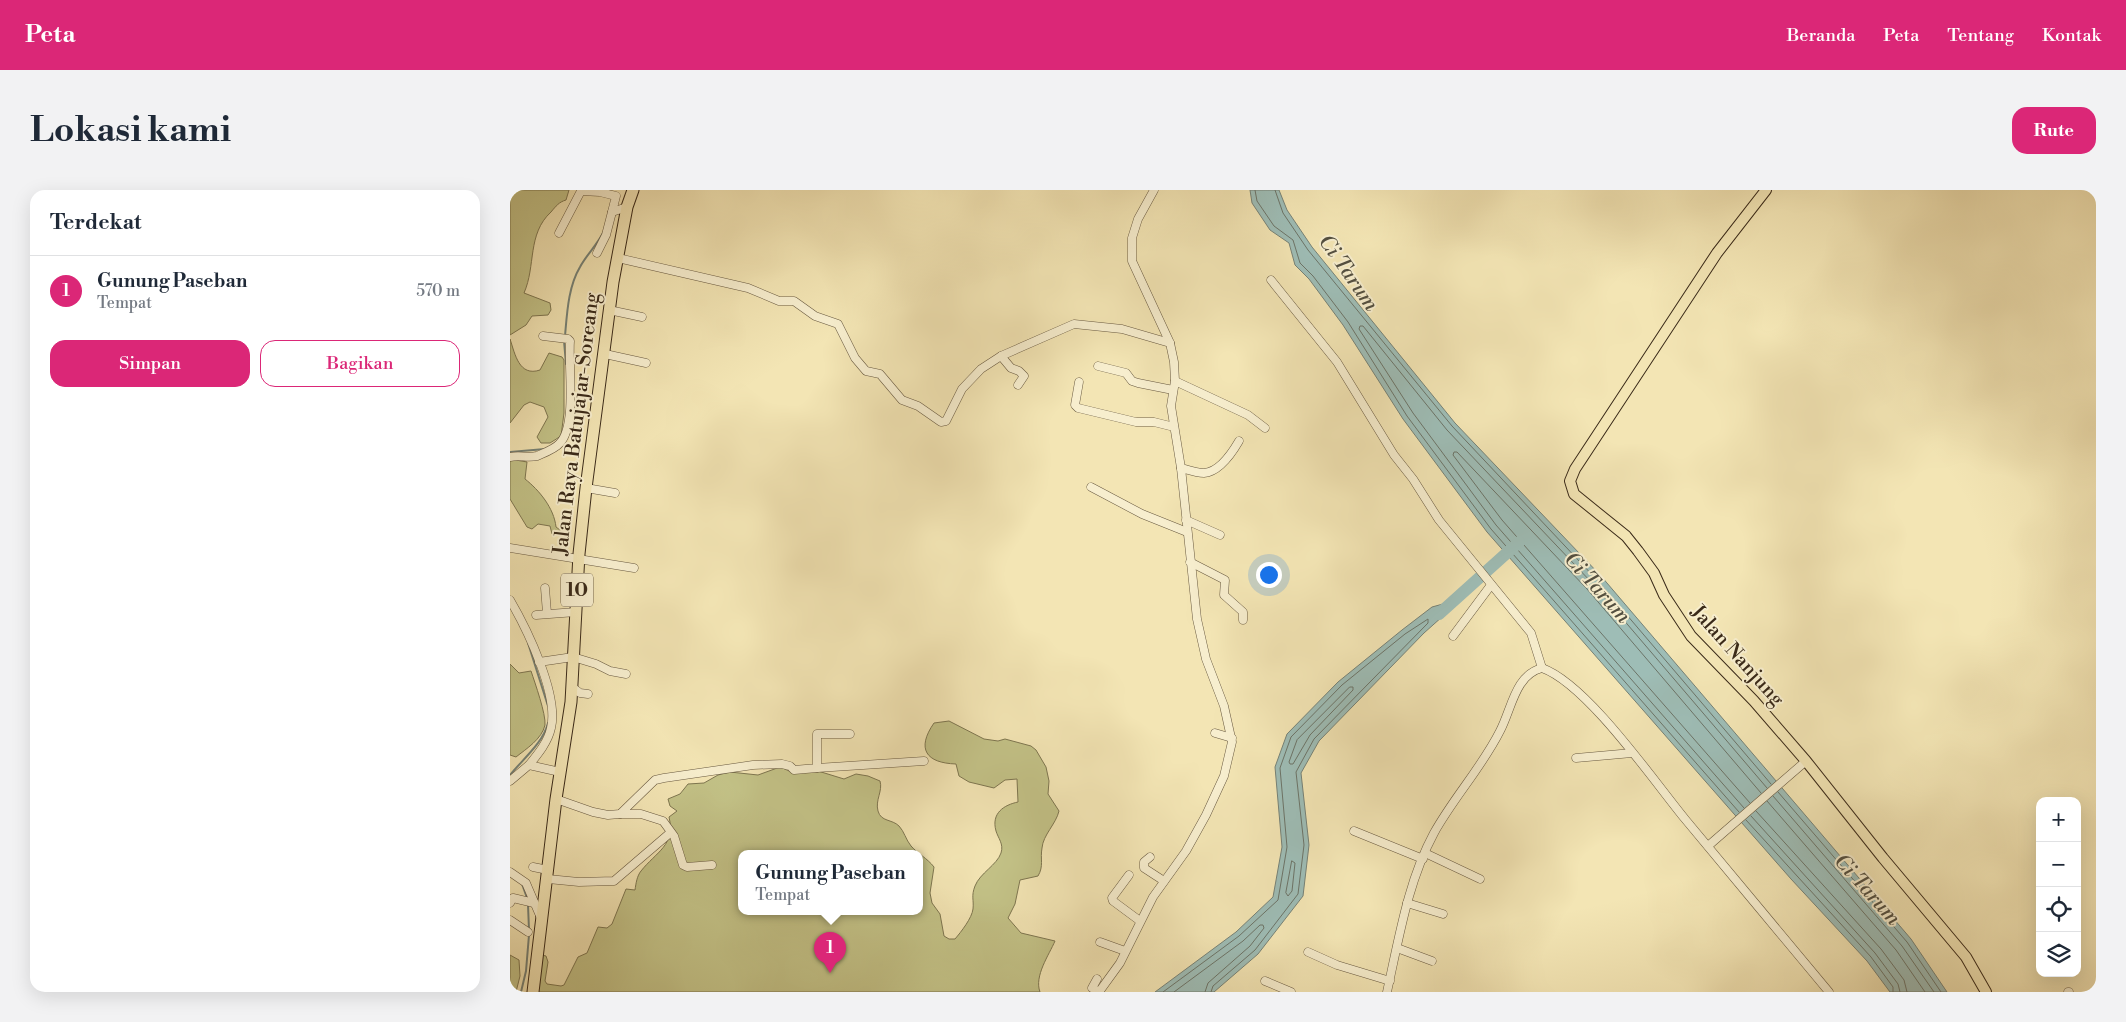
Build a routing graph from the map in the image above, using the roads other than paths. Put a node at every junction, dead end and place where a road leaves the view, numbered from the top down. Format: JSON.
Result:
{"nodes":[{"id":1,"x":633,"y":190,"type":"edge"},
{"id":2,"x":1154,"y":190,"type":"edge"},
{"id":3,"x":1766,"y":190,"type":"edge"},
{"id":4,"x":627,"y":206,"type":"junction"},
{"id":5,"x":612,"y":212,"type":"junction"},
{"id":6,"x":559,"y":233,"type":"dead end"},
{"id":7,"x":597,"y":253,"type":"dead end"},
{"id":8,"x":618,"y":258,"type":"junction"},
{"id":9,"x":1271,"y":280,"type":"dead end"},
{"id":10,"x":609,"y":310,"type":"junction"},
{"id":11,"x":642,"y":317,"type":"dead end"},
{"id":12,"x":543,"y":336,"type":"dead end"},
{"id":13,"x":1170,"y":343,"type":"junction"},
{"id":14,"x":605,"y":354,"type":"junction"},
{"id":15,"x":1002,"y":356,"type":"junction"},
{"id":16,"x":646,"y":363,"type":"dead end"},
{"id":17,"x":1098,"y":366,"type":"dead end"},
{"id":18,"x":1175,"y":381,"type":"junction"},
{"id":19,"x":1079,"y":382,"type":"dead end"},
{"id":20,"x":1018,"y":385,"type":"dead end"},
{"id":21,"x":1173,"y":390,"type":"junction"},
{"id":22,"x":1174,"y":427,"type":"junction"},
{"id":23,"x":1264,"y":428,"type":"dead end"},
{"id":24,"x":1239,"y":441,"type":"dead end"},
{"id":25,"x":510,"y":457,"type":"edge"},
{"id":26,"x":1181,"y":468,"type":"junction"},
{"id":27,"x":1091,"y":487,"type":"dead end"},
{"id":28,"x":586,"y":488,"type":"junction"},
{"id":29,"x":616,"y":493,"type":"dead end"},
{"id":30,"x":1186,"y":520,"type":"junction"},
{"id":31,"x":1187,"y":532,"type":"junction"},
{"id":32,"x":1220,"y":535,"type":"dead end"},
{"id":33,"x":510,"y":548,"type":"edge"},
{"id":34,"x":579,"y":558,"type":"junction"},
{"id":35,"x":1190,"y":562,"type":"junction"},
{"id":36,"x":634,"y":568,"type":"dead end"},
{"id":37,"x":1491,"y":585,"type":"junction"},
{"id":38,"x":545,"y":588,"type":"dead end"},
{"id":39,"x":510,"y":600,"type":"edge"},
{"id":40,"x":576,"y":612,"type":"junction"},
{"id":41,"x":547,"y":613,"type":"junction"},
{"id":42,"x":536,"y":615,"type":"dead end"},
{"id":43,"x":1243,"y":620,"type":"dead end"},
{"id":44,"x":1453,"y":636,"type":"dead end"},
{"id":45,"x":573,"y":657,"type":"junction"},
{"id":46,"x":539,"y":662,"type":"junction"},
{"id":47,"x":1542,"y":668,"type":"junction"},
{"id":48,"x":626,"y":674,"type":"dead end"},
{"id":49,"x":572,"y":687,"type":"junction"},
{"id":50,"x":588,"y":694,"type":"dead end"},
{"id":51,"x":1215,"y":733,"type":"dead end"},
{"id":52,"x":850,"y":734,"type":"dead end"},
{"id":53,"x":1232,"y":738,"type":"junction"},
{"id":54,"x":1632,"y":753,"type":"junction"},
{"id":55,"x":1576,"y":758,"type":"dead end"},
{"id":56,"x":924,"y":761,"type":"dead end"},
{"id":57,"x":1806,"y":762,"type":"junction"},
{"id":58,"x":529,"y":765,"type":"junction"},
{"id":59,"x":817,"y":768,"type":"junction"},
{"id":60,"x":560,"y":772,"type":"junction"},
{"id":61,"x":510,"y":781,"type":"edge"},
{"id":62,"x":556,"y":799,"type":"junction"},
{"id":63,"x":620,"y":814,"type":"junction"},
{"id":64,"x":1354,"y":831,"type":"dead end"},
{"id":65,"x":670,"y":833,"type":"junction"},
{"id":66,"x":1708,"y":846,"type":"junction"},
{"id":67,"x":1150,"y":856,"type":"dead end"},
{"id":68,"x":1424,"y":856,"type":"junction"},
{"id":69,"x":712,"y":865,"type":"dead end"},
{"id":70,"x":533,"y":867,"type":"dead end"},
{"id":71,"x":510,"y":872,"type":"edge"},
{"id":72,"x":548,"y":874,"type":"junction"},
{"id":73,"x":1129,"y":875,"type":"dead end"},
{"id":74,"x":1480,"y":879,"type":"dead end"},
{"id":75,"x":1164,"y":881,"type":"junction"},
{"id":76,"x":530,"y":902,"type":"junction"},
{"id":77,"x":510,"y":903,"type":"edge"},
{"id":78,"x":1407,"y":903,"type":"junction"},
{"id":79,"x":1443,"y":914,"type":"dead end"},
{"id":80,"x":510,"y":920,"type":"edge"},
{"id":81,"x":541,"y":920,"type":"junction"},
{"id":82,"x":1140,"y":921,"type":"junction"},
{"id":83,"x":528,"y":932,"type":"dead end"},
{"id":84,"x":1100,"y":942,"type":"dead end"},
{"id":85,"x":1397,"y":948,"type":"junction"},
{"id":86,"x":1125,"y":951,"type":"junction"},
{"id":87,"x":1308,"y":952,"type":"dead end"},
{"id":88,"x":1432,"y":961,"type":"dead end"},
{"id":89,"x":1265,"y":981,"type":"dead end"},
{"id":90,"x":1390,"y":981,"type":"junction"},
{"id":91,"x":1105,"y":984,"type":"junction"},
{"id":92,"x":533,"y":991,"type":"edge"},
{"id":93,"x":1099,"y":992,"type":"edge"},
{"id":94,"x":1291,"y":992,"type":"edge"},
{"id":95,"x":1387,"y":992,"type":"edge"},
{"id":96,"x":1829,"y":992,"type":"edge"},
{"id":97,"x":1986,"y":992,"type":"edge"}],
"edges":[{"from":1,"to":4,"type":"highway","name":"Jalan Raya Batujajar-Soreang","number":"10"},
{"from":2,"to":13,"type":"street"},
{"from":3,"to":57,"type":"main road","name":"Jalan Nanjung"},
{"from":4,"to":5,"type":"street"},
{"from":4,"to":8,"type":"highway","name":"Jalan Raya Batujajar-Soreang","number":"10"},
{"from":5,"to":6,"type":"street"},
{"from":5,"to":7,"type":"street"},
{"from":8,"to":10,"type":"highway","name":"Jalan Raya Batujajar-Soreang","number":"10"},
{"from":8,"to":15,"type":"street"},
{"from":9,"to":37,"type":"street"},
{"from":10,"to":11,"type":"street"},
{"from":10,"to":14,"type":"highway","name":"Jalan Raya Batujajar-Soreang","number":"10"},
{"from":12,"to":25,"type":"street"},
{"from":13,"to":15,"type":"street"},
{"from":13,"to":18,"type":"street"},
{"from":14,"to":16,"type":"street"},
{"from":14,"to":28,"type":"highway","name":"Jalan Raya Batujajar-Soreang","number":"10"},
{"from":15,"to":20,"type":"street"},
{"from":17,"to":21,"type":"street"},
{"from":18,"to":21,"type":"street"},
{"from":18,"to":23,"type":"street"},
{"from":19,"to":22,"type":"street"},
{"from":21,"to":22,"type":"street"},
{"from":22,"to":26,"type":"street"},
{"from":24,"to":26,"type":"street"},
{"from":26,"to":30,"type":"street"},
{"from":27,"to":31,"type":"street"},
{"from":28,"to":29,"type":"street"},
{"from":28,"to":34,"type":"highway","name":"Jalan Raya Batujajar-Soreang","number":"10"},
{"from":30,"to":31,"type":"street"},
{"from":30,"to":32,"type":"street"},
{"from":31,"to":35,"type":"street"},
{"from":33,"to":34,"type":"street"},
{"from":34,"to":36,"type":"street"},
{"from":34,"to":40,"type":"highway","name":"Jalan Raya Batujajar-Soreang","number":"10"},
{"from":35,"to":43,"type":"street"},
{"from":35,"to":53,"type":"street"},
{"from":37,"to":44,"type":"street"},
{"from":37,"to":47,"type":"street"},
{"from":38,"to":41,"type":"street"},
{"from":39,"to":46,"type":"street"},
{"from":40,"to":41,"type":"street"},
{"from":40,"to":45,"type":"highway","name":"Jalan Raya Batujajar-Soreang","number":"10"},
{"from":41,"to":42,"type":"street"},
{"from":45,"to":46,"type":"street"},
{"from":45,"to":48,"type":"street"},
{"from":45,"to":49,"type":"highway","name":"Jalan Raya Batujajar-Soreang","number":"10"},
{"from":46,"to":58,"type":"street"},
{"from":47,"to":54,"type":"street"},
{"from":47,"to":68,"type":"street"},
{"from":49,"to":50,"type":"street"},
{"from":49,"to":60,"type":"highway","name":"Jalan Raya Batujajar-Soreang","number":"10"},
{"from":51,"to":53,"type":"street"},
{"from":52,"to":59,"type":"street"},
{"from":53,"to":75,"type":"street"},
{"from":54,"to":55,"type":"street"},
{"from":54,"to":66,"type":"street"},
{"from":56,"to":59,"type":"street"},
{"from":57,"to":66,"type":"street"},
{"from":57,"to":97,"type":"main road","name":"Jalan Nanjung"},
{"from":58,"to":60,"type":"street"},
{"from":58,"to":61,"type":"street"},
{"from":59,"to":63,"type":"street"},
{"from":60,"to":62,"type":"highway","name":"Jalan Raya Batujajar-Soreang","number":"10"},
{"from":62,"to":63,"type":"street"},
{"from":62,"to":72,"type":"highway","name":"Jalan Raya Batujajar-Soreang","number":"10"},
{"from":63,"to":65,"type":"street"},
{"from":64,"to":68,"type":"street"},
{"from":65,"to":69,"type":"street"},
{"from":65,"to":72,"type":"street"},
{"from":66,"to":96,"type":"street"},
{"from":67,"to":75,"type":"street"},
{"from":68,"to":74,"type":"street"},
{"from":68,"to":78,"type":"street"},
{"from":70,"to":72,"type":"street"},
{"from":71,"to":76,"type":"street"},
{"from":72,"to":81,"type":"highway","name":"Jalan Raya Batujajar-Soreang","number":"10"},
{"from":73,"to":82,"type":"street"},
{"from":75,"to":82,"type":"street"},
{"from":76,"to":77,"type":"street"},
{"from":76,"to":81,"type":"street"},
{"from":78,"to":79,"type":"street"},
{"from":78,"to":85,"type":"street"},
{"from":80,"to":83,"type":"street"},
{"from":81,"to":92,"type":"highway","name":"Jalan Raya Batujajar-Soreang","number":"10"},
{"from":82,"to":86,"type":"street"},
{"from":84,"to":86,"type":"street"},
{"from":85,"to":88,"type":"street"},
{"from":85,"to":90,"type":"street"},
{"from":86,"to":91,"type":"street"},
{"from":87,"to":90,"type":"street"},
{"from":89,"to":94,"type":"street"},
{"from":90,"to":95,"type":"street"},
{"from":91,"to":93,"type":"street"},
{"from":91,"to":93,"type":"street"}]}
